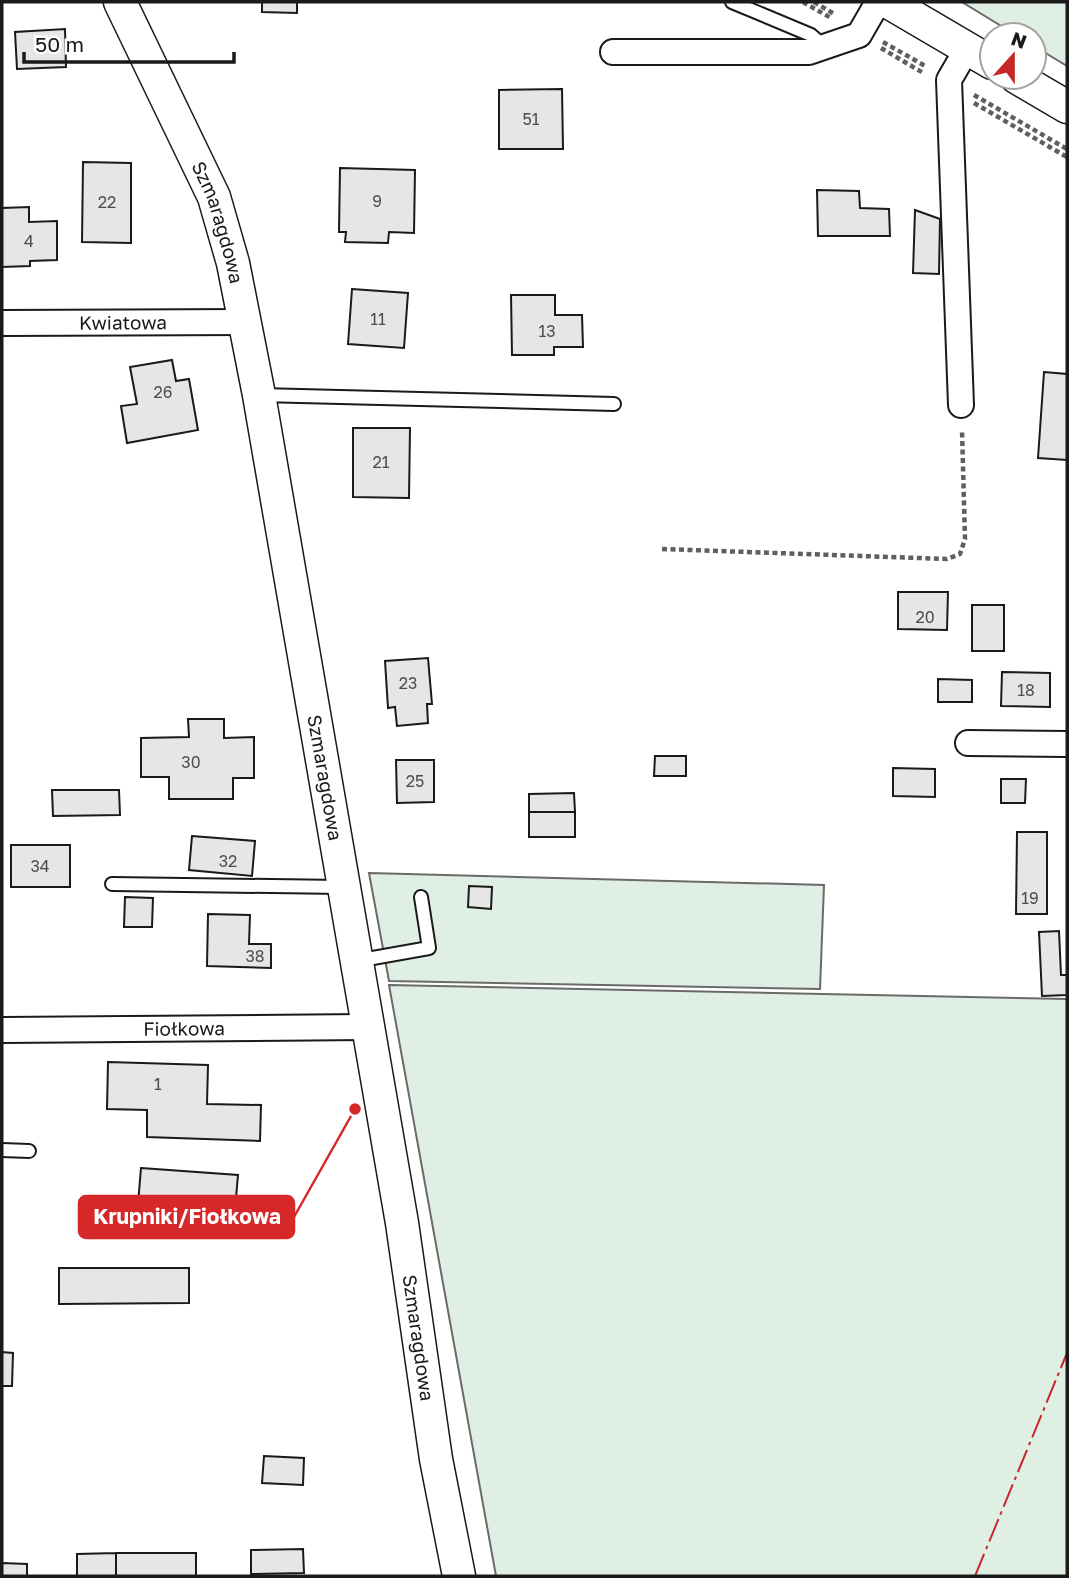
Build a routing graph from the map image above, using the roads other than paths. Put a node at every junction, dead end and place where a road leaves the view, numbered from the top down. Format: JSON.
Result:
{"nodes":[{"id":1,"x":120,"y":2,"type":"edge"},
{"id":2,"x":732,"y":2,"type":"edge"},
{"id":3,"x":878,"y":2,"type":"edge"},
{"id":4,"x":888,"y":2,"type":"edge"},
{"id":5,"x":825,"y":47,"type":"junction"},
{"id":6,"x":612,"y":52,"type":"dead end"},
{"id":7,"x":978,"y":55,"type":"edge"},
{"id":8,"x":978,"y":58,"type":"edge"},
{"id":9,"x":1040,"y":91,"type":"edge"},
{"id":10,"x":1067,"y":107,"type":"edge"},
{"id":11,"x":245,"y":321,"type":"junction"},
{"id":12,"x":2,"y":323,"type":"edge"},
{"id":13,"x":259,"y":395,"type":"junction"},
{"id":14,"x":614,"y":404,"type":"dead end"},
{"id":15,"x":961,"y":405,"type":"road end"},
{"id":16,"x":968,"y":743,"type":"dead end"},
{"id":17,"x":1067,"y":744,"type":"edge"},
{"id":18,"x":112,"y":884,"type":"dead end"},
{"id":19,"x":343,"y":887,"type":"junction"},
{"id":20,"x":422,"y":897,"type":"dead end"},
{"id":21,"x":355,"y":961,"type":"junction"},
{"id":22,"x":366,"y":1027,"type":"junction"},
{"id":23,"x":2,"y":1030,"type":"edge"},
{"id":24,"x":2,"y":1150,"type":"edge"},
{"id":25,"x":29,"y":1152,"type":"dead end"},
{"id":26,"x":459,"y":1576,"type":"edge"}],
"edges":[{"from":1,"to":11,"type":"street","name":"Szmaragdowa"},
{"from":2,"to":5,"type":"lane"},
{"from":3,"to":5,"type":"street"},
{"from":4,"to":7,"type":"street"},
{"from":5,"to":6,"type":"street"},
{"from":8,"to":15,"type":"street"},
{"from":9,"to":10,"type":"street"},
{"from":11,"to":12,"type":"street","name":"Kwiatowa"},
{"from":11,"to":13,"type":"street","name":"Szmaragdowa"},
{"from":13,"to":14,"type":"lane"},
{"from":13,"to":19,"type":"street","name":"Szmaragdowa"},
{"from":16,"to":17,"type":"street"},
{"from":18,"to":19,"type":"lane"},
{"from":19,"to":21,"type":"street","name":"Szmaragdowa"},
{"from":20,"to":21,"type":"lane"},
{"from":21,"to":22,"type":"street","name":"Szmaragdowa"},
{"from":22,"to":23,"type":"street","name":"Fiołkowa"},
{"from":22,"to":26,"type":"street","name":"Szmaragdowa"},
{"from":24,"to":25,"type":"lane"}]}
